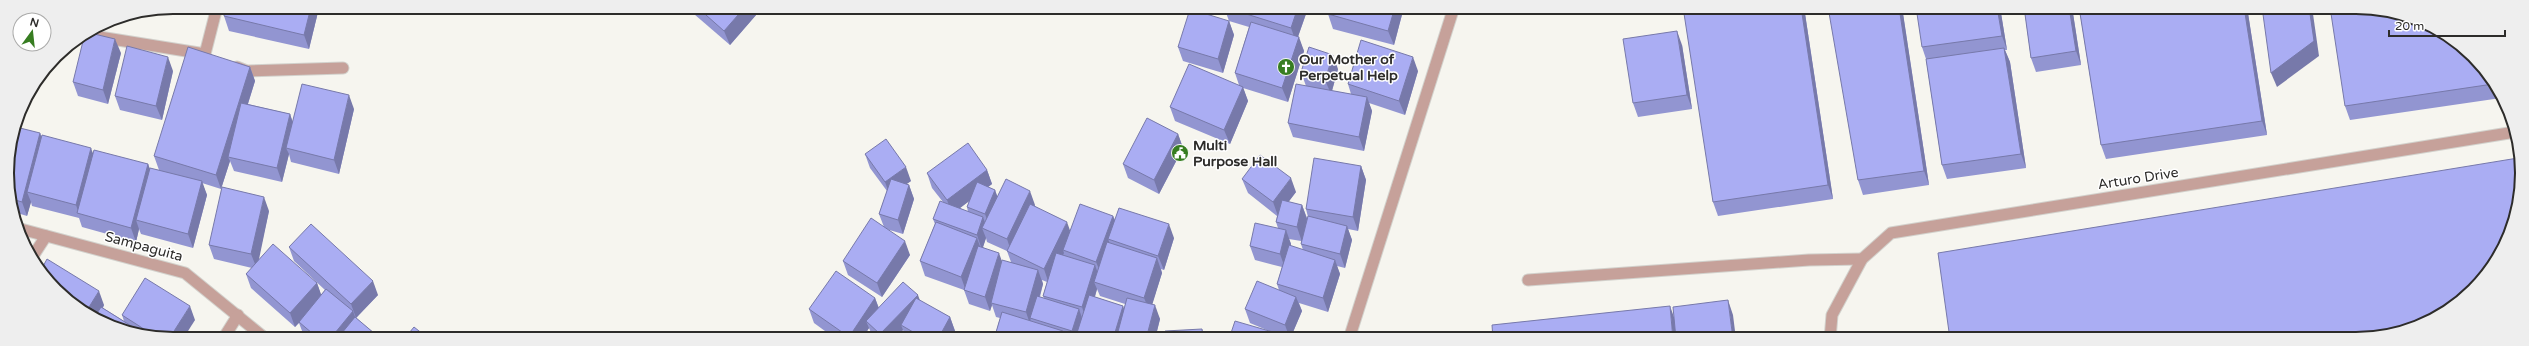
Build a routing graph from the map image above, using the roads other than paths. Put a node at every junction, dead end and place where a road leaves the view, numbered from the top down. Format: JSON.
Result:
{"nodes":[{"id":1,"x":215,"y":14,"type":"edge"},
{"id":2,"x":1452,"y":14,"type":"edge"},
{"id":3,"x":92,"y":36,"type":"edge"},
{"id":4,"x":205,"y":54,"type":"junction"},
{"id":5,"x":343,"y":68,"type":"dead end"},
{"id":6,"x":2510,"y":133,"type":"edge"},
{"id":7,"x":24,"y":230,"type":"edge"},
{"id":8,"x":46,"y":236,"type":"junction"},
{"id":9,"x":35,"y":252,"type":"edge"},
{"id":10,"x":1862,"y":259,"type":"junction"},
{"id":11,"x":1528,"y":280,"type":"dead end"},
{"id":12,"x":238,"y":315,"type":"junction"},
{"id":13,"x":227,"y":332,"type":"edge"},
{"id":14,"x":258,"y":332,"type":"edge"},
{"id":15,"x":1351,"y":332,"type":"edge"},
{"id":16,"x":1831,"y":332,"type":"edge"}],
"edges":[{"from":1,"to":4,"type":"street"},
{"from":2,"to":15,"type":"street"},
{"from":3,"to":4,"type":"street"},
{"from":4,"to":5,"type":"street"},
{"from":6,"to":10,"type":"street","name":"Arturo Drive"},
{"from":7,"to":8,"type":"street","name":"Sampaguita"},
{"from":8,"to":9,"type":"street"},
{"from":8,"to":12,"type":"street","name":"Sampaguita"},
{"from":10,"to":11,"type":"street"},
{"from":10,"to":16,"type":"street","name":"Arturo Drive"},
{"from":12,"to":13,"type":"street"},
{"from":12,"to":14,"type":"street","name":"Sampaguita"}]}
